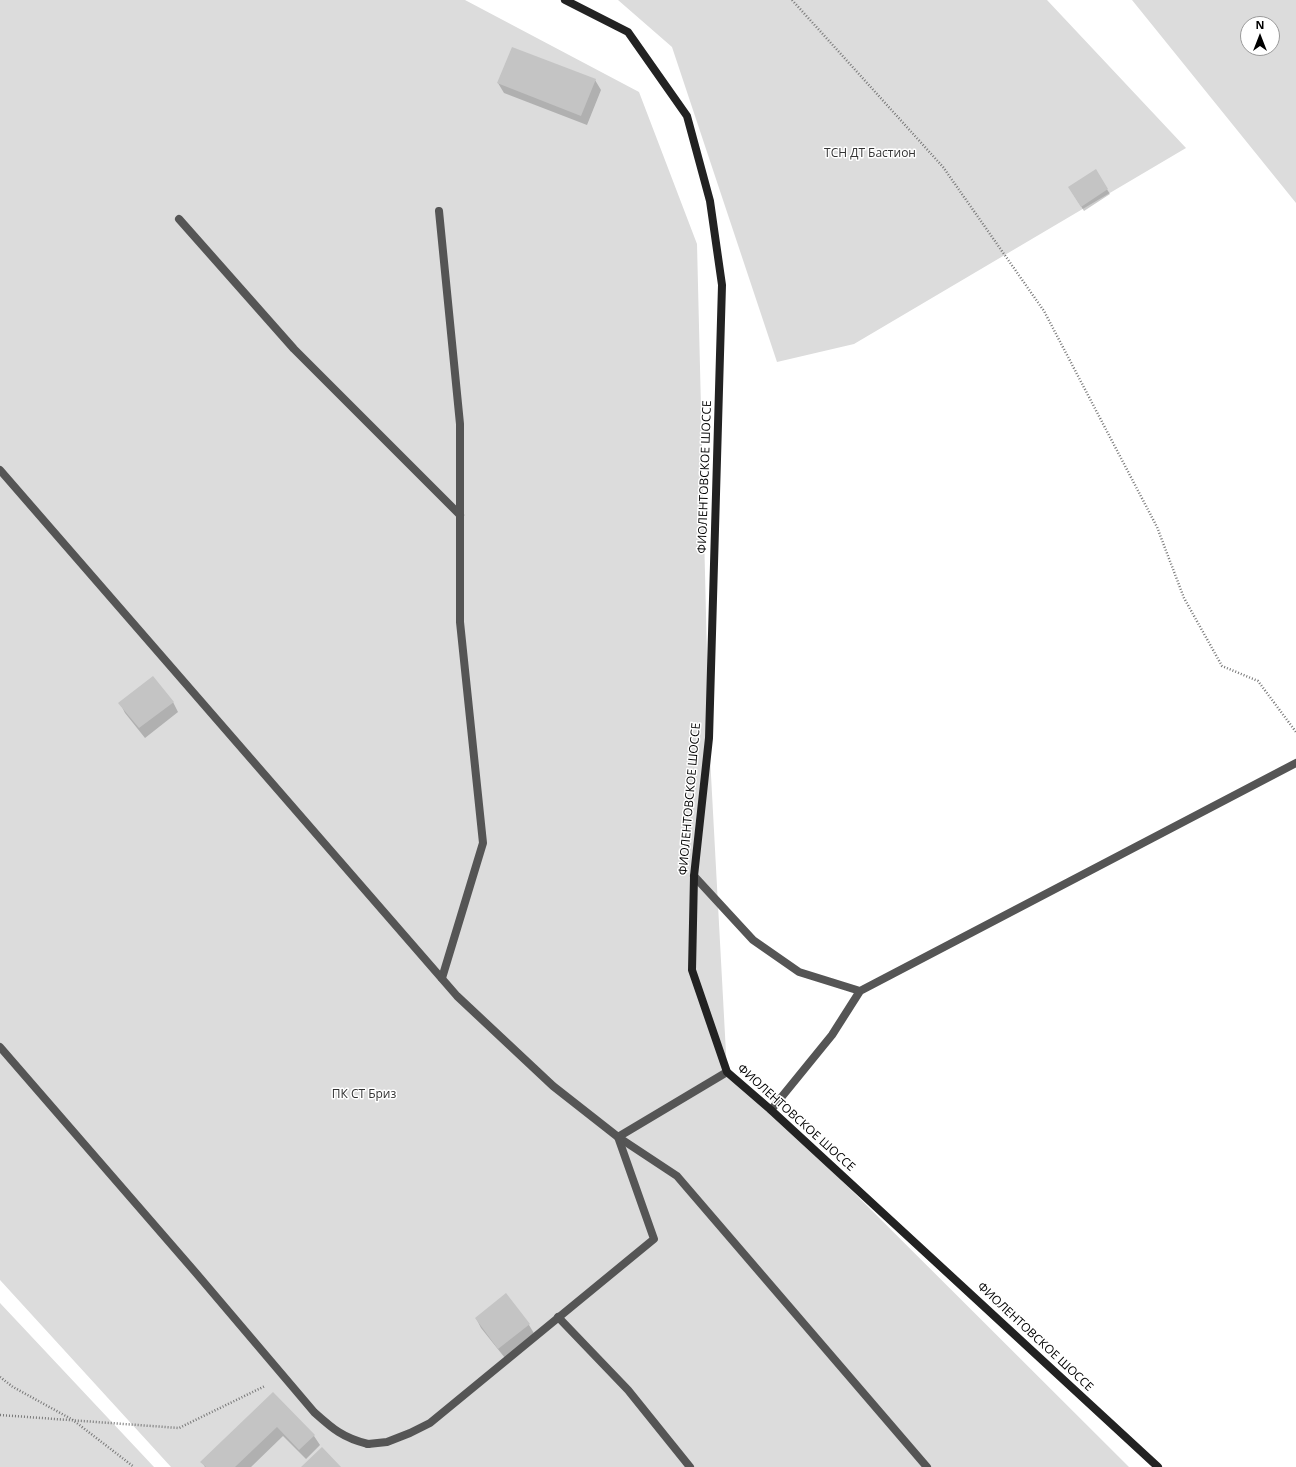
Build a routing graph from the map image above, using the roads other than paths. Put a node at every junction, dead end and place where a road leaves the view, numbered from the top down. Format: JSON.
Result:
{"nodes":[{"id":1,"x":565,"y":0,"type":"edge"},
{"id":2,"x":439,"y":211,"type":"dead end"},
{"id":3,"x":179,"y":218,"type":"dead end"},
{"id":4,"x":0,"y":470,"type":"edge"},
{"id":5,"x":460,"y":515,"type":"junction"},
{"id":6,"x":1296,"y":763,"type":"edge"},
{"id":7,"x":694,"y":876,"type":"junction"},
{"id":8,"x":442,"y":978,"type":"junction"},
{"id":9,"x":860,"y":991,"type":"junction"},
{"id":10,"x":0,"y":1047,"type":"edge"},
{"id":11,"x":727,"y":1072,"type":"junction"},
{"id":12,"x":772,"y":1110,"type":"junction"},
{"id":13,"x":618,"y":1137,"type":"junction"},
{"id":14,"x":558,"y":1318,"type":"junction"},
{"id":15,"x":690,"y":1467,"type":"edge"},
{"id":16,"x":927,"y":1467,"type":"edge"},
{"id":17,"x":1158,"y":1467,"type":"edge"}],
"edges":[{"from":1,"to":7,"type":"main road","name":"ФИОЛЕНТОВСКОЕ ШОССЕ"},
{"from":2,"to":5,"type":"street"},
{"from":3,"to":5,"type":"street"},
{"from":4,"to":8,"type":"street"},
{"from":5,"to":8,"type":"street"},
{"from":6,"to":9,"type":"street"},
{"from":7,"to":9,"type":"street"},
{"from":7,"to":11,"type":"main road","name":"ФИОЛЕНТОВСКОЕ ШОССЕ"},
{"from":8,"to":13,"type":"street"},
{"from":9,"to":12,"type":"street"},
{"from":10,"to":14,"type":"street"},
{"from":11,"to":12,"type":"main road","name":"ФИОЛЕНТОВСКОЕ ШОССЕ"},
{"from":11,"to":13,"type":"street"},
{"from":12,"to":17,"type":"main road","name":"ФИОЛЕНТОВСКОЕ ШОССЕ"},
{"from":13,"to":14,"type":"street"},
{"from":13,"to":16,"type":"street"},
{"from":14,"to":15,"type":"street"}]}
